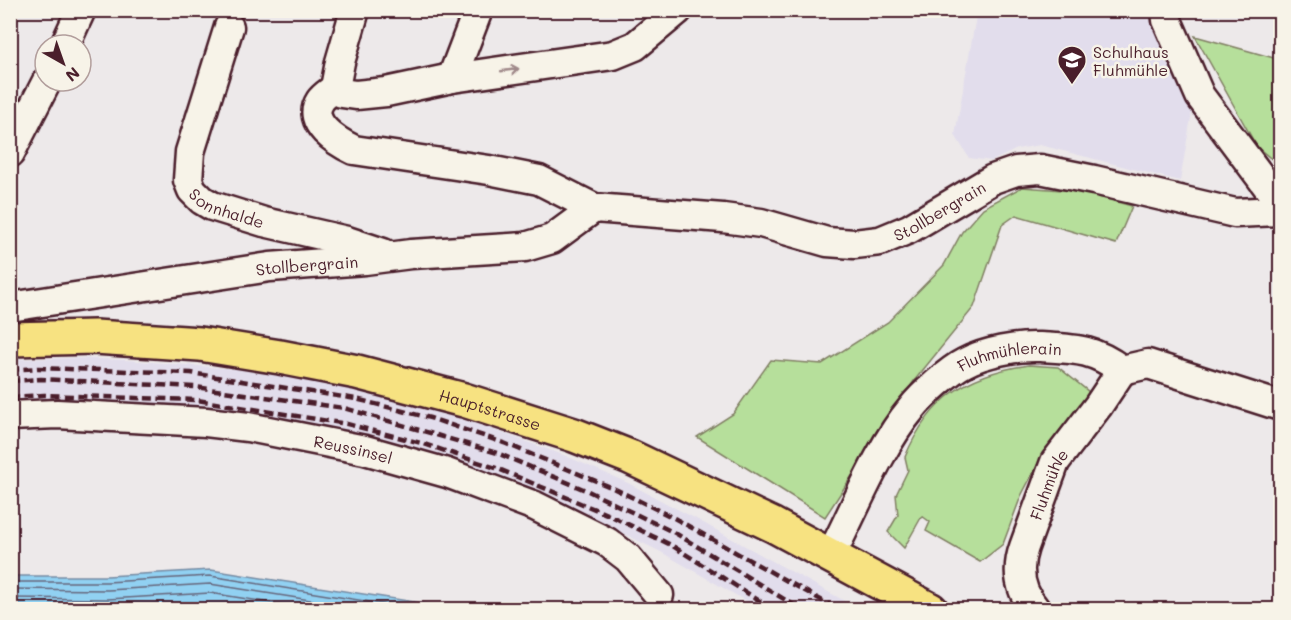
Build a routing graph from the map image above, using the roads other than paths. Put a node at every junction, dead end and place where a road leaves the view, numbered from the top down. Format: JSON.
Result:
{"nodes":[{"id":1,"x":81,"y":10,"type":"edge"},
{"id":2,"x":355,"y":10,"type":"edge"},
{"id":3,"x":478,"y":10,"type":"edge"},
{"id":4,"x":678,"y":10,"type":"edge"},
{"id":5,"x":1166,"y":10,"type":"edge"},
{"id":6,"x":228,"y":27,"type":"dead end"},
{"id":7,"x":70,"y":33,"type":"edge"},
{"id":8,"x":452,"y":78,"type":"junction"},
{"id":9,"x":335,"y":88,"type":"junction"},
{"id":10,"x":41,"y":93,"type":"edge"},
{"id":11,"x":10,"y":153,"type":"edge"},
{"id":12,"x":1281,"y":203,"type":"edge"},
{"id":13,"x":594,"y":208,"type":"junction"},
{"id":14,"x":1281,"y":211,"type":"edge"},
{"id":15,"x":393,"y":256,"type":"junction"},
{"id":16,"x":10,"y":307,"type":"edge"},
{"id":17,"x":10,"y":339,"type":"edge"},
{"id":18,"x":1122,"y":370,"type":"junction"},
{"id":19,"x":1281,"y":406,"type":"edge"},
{"id":20,"x":10,"y":416,"type":"edge"},
{"id":21,"x":842,"y":563,"type":"junction"},
{"id":22,"x":659,"y":595,"type":"dead end"},
{"id":23,"x":931,"y":609,"type":"edge"},
{"id":24,"x":1036,"y":609,"type":"edge"}],
"edges":[{"from":1,"to":7,"type":"street"},
{"from":2,"to":9,"type":"street"},
{"from":3,"to":8,"type":"street"},
{"from":8,"to":4,"type":"street","one_way":true},
{"from":5,"to":12,"type":"street"},
{"from":6,"to":15,"type":"street","name":"Sonnhalde"},
{"from":8,"to":9,"type":"street"},
{"from":9,"to":13,"type":"street","name":"Stollbergrain"},
{"from":10,"to":11,"type":"street"},
{"from":13,"to":14,"type":"street","name":"Stollbergrain"},
{"from":13,"to":15,"type":"street","name":"Stollbergrain"},
{"from":15,"to":16,"type":"street","name":"Stollbergrain"},
{"from":17,"to":21,"type":"main road","name":"Hauptstrasse"},
{"from":18,"to":19,"type":"street"},
{"from":18,"to":21,"type":"street","name":"Fluhmühlerain"},
{"from":18,"to":24,"type":"street","name":"Fluhmühle"},
{"from":20,"to":22,"type":"street","name":"Reussinsel"},
{"from":21,"to":23,"type":"main road","name":"Hauptstrasse"}]}
